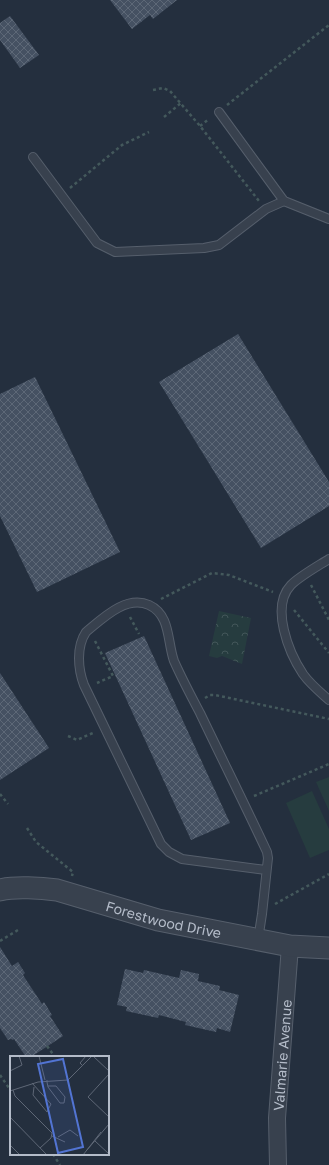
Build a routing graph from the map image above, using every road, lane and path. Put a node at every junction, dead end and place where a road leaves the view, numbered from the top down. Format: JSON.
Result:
{"nodes":[{"id":1,"x":329,"y":25,"type":"edge"},
{"id":2,"x":153,"y":90,"type":"dead end"},
{"id":3,"x":181,"y":103,"type":"junction"},
{"id":4,"x":219,"y":112,"type":"junction"},
{"id":5,"x":164,"y":117,"type":"dead end"},
{"id":6,"x":200,"y":126,"type":"junction"},
{"id":7,"x":149,"y":132,"type":"dead end"},
{"id":8,"x":33,"y":157,"type":"dead end"},
{"id":9,"x":62,"y":196,"type":"junction"},
{"id":10,"x":284,"y":201,"type":"junction"},
{"id":11,"x":266,"y":209,"type":"junction"},
{"id":12,"x":329,"y":219,"type":"edge"},
{"id":13,"x":329,"y":559,"type":"edge"},
{"id":14,"x":306,"y":575,"type":"junction"},
{"id":15,"x":275,"y":593,"type":"dead end"},
{"id":16,"x":120,"y":606,"type":"junction"},
{"id":17,"x":154,"y":608,"type":"junction"},
{"id":18,"x":294,"y":610,"type":"dead end"},
{"id":19,"x":329,"y":620,"type":"edge"},
{"id":20,"x":86,"y":632,"type":"junction"},
{"id":21,"x":139,"y":634,"type":"dead end"},
{"id":22,"x":329,"y":653,"type":"edge"},
{"id":23,"x":86,"y":688,"type":"junction"},
{"id":24,"x":329,"y":700,"type":"edge"},
{"id":25,"x":195,"y":703,"type":"junction"},
{"id":26,"x":329,"y":719,"type":"edge"},
{"id":27,"x":96,"y":731,"type":"dead end"},
{"id":28,"x":68,"y":736,"type":"dead end"},
{"id":29,"x":329,"y":764,"type":"edge"},
{"id":30,"x":0,"y":794,"type":"edge"},
{"id":31,"x":242,"y":800,"type":"junction"},
{"id":32,"x":8,"y":804,"type":"dead end"},
{"id":33,"x":27,"y":828,"type":"dead end"},
{"id":34,"x":266,"y":870,"type":"junction"},
{"id":35,"x":329,"y":874,"type":"edge"},
{"id":36,"x":0,"y":890,"type":"edge"},
{"id":37,"x":69,"y":893,"type":"junction"},
{"id":38,"x":263,"y":911,"type":"junction"},
{"id":39,"x":18,"y":930,"type":"dead end"},
{"id":40,"x":258,"y":940,"type":"junction"},
{"id":41,"x":0,"y":941,"type":"edge"},
{"id":42,"x":290,"y":946,"type":"junction"},
{"id":43,"x":329,"y":948,"type":"edge"},
{"id":44,"x":48,"y":1046,"type":"dead end"},
{"id":45,"x":54,"y":1056,"type":"edge"},
{"id":46,"x":0,"y":1075,"type":"edge"},
{"id":47,"x":10,"y":1090,"type":"edge"},
{"id":48,"x":54,"y":1155,"type":"edge"},
{"id":49,"x":60,"y":1165,"type":"edge"},
{"id":50,"x":278,"y":1165,"type":"edge"}],
"edges":[{"from":1,"to":4,"type":"path"},
{"from":2,"to":3,"type":"path"},
{"from":3,"to":5,"type":"path"},
{"from":3,"to":6,"type":"path"},
{"from":4,"to":6,"type":"path"},
{"from":4,"to":10,"type":"lane"},
{"from":6,"to":11,"type":"path"},
{"from":7,"to":9,"type":"path"},
{"from":8,"to":9,"type":"lane"},
{"from":9,"to":11,"type":"lane"},
{"from":10,"to":11,"type":"lane"},
{"from":10,"to":12,"type":"lane"},
{"from":13,"to":14,"type":"lane"},
{"from":14,"to":19,"type":"path"},
{"from":14,"to":24,"type":"lane"},
{"from":15,"to":17,"type":"path"},
{"from":16,"to":17,"type":"lane"},
{"from":16,"to":20,"type":"lane"},
{"from":16,"to":21,"type":"path"},
{"from":17,"to":25,"type":"lane"},
{"from":18,"to":22,"type":"path"},
{"from":20,"to":23,"type":"lane"},
{"from":20,"to":23,"type":"path"},
{"from":23,"to":34,"type":"lane"},
{"from":25,"to":26,"type":"path"},
{"from":25,"to":31,"type":"lane"},
{"from":27,"to":28,"type":"path"},
{"from":29,"to":31,"type":"path"},
{"from":30,"to":32,"type":"path"},
{"from":31,"to":34,"type":"lane"},
{"from":33,"to":37,"type":"path"},
{"from":34,"to":38,"type":"lane"},
{"from":35,"to":38,"type":"path"},
{"from":36,"to":37,"type":"street","name":"Forestwood Drive"},
{"from":37,"to":40,"type":"street","name":"Forestwood Drive"},
{"from":38,"to":40,"type":"lane"},
{"from":39,"to":41,"type":"path"},
{"from":40,"to":42,"type":"street","name":"Forestwood Drive"},
{"from":42,"to":43,"type":"street","name":"Forestwood Drive"},
{"from":42,"to":50,"type":"street","name":"Valmarie Avenue"},
{"from":44,"to":45,"type":"path"},
{"from":46,"to":47,"type":"path"},
{"from":48,"to":49,"type":"path"}]}
